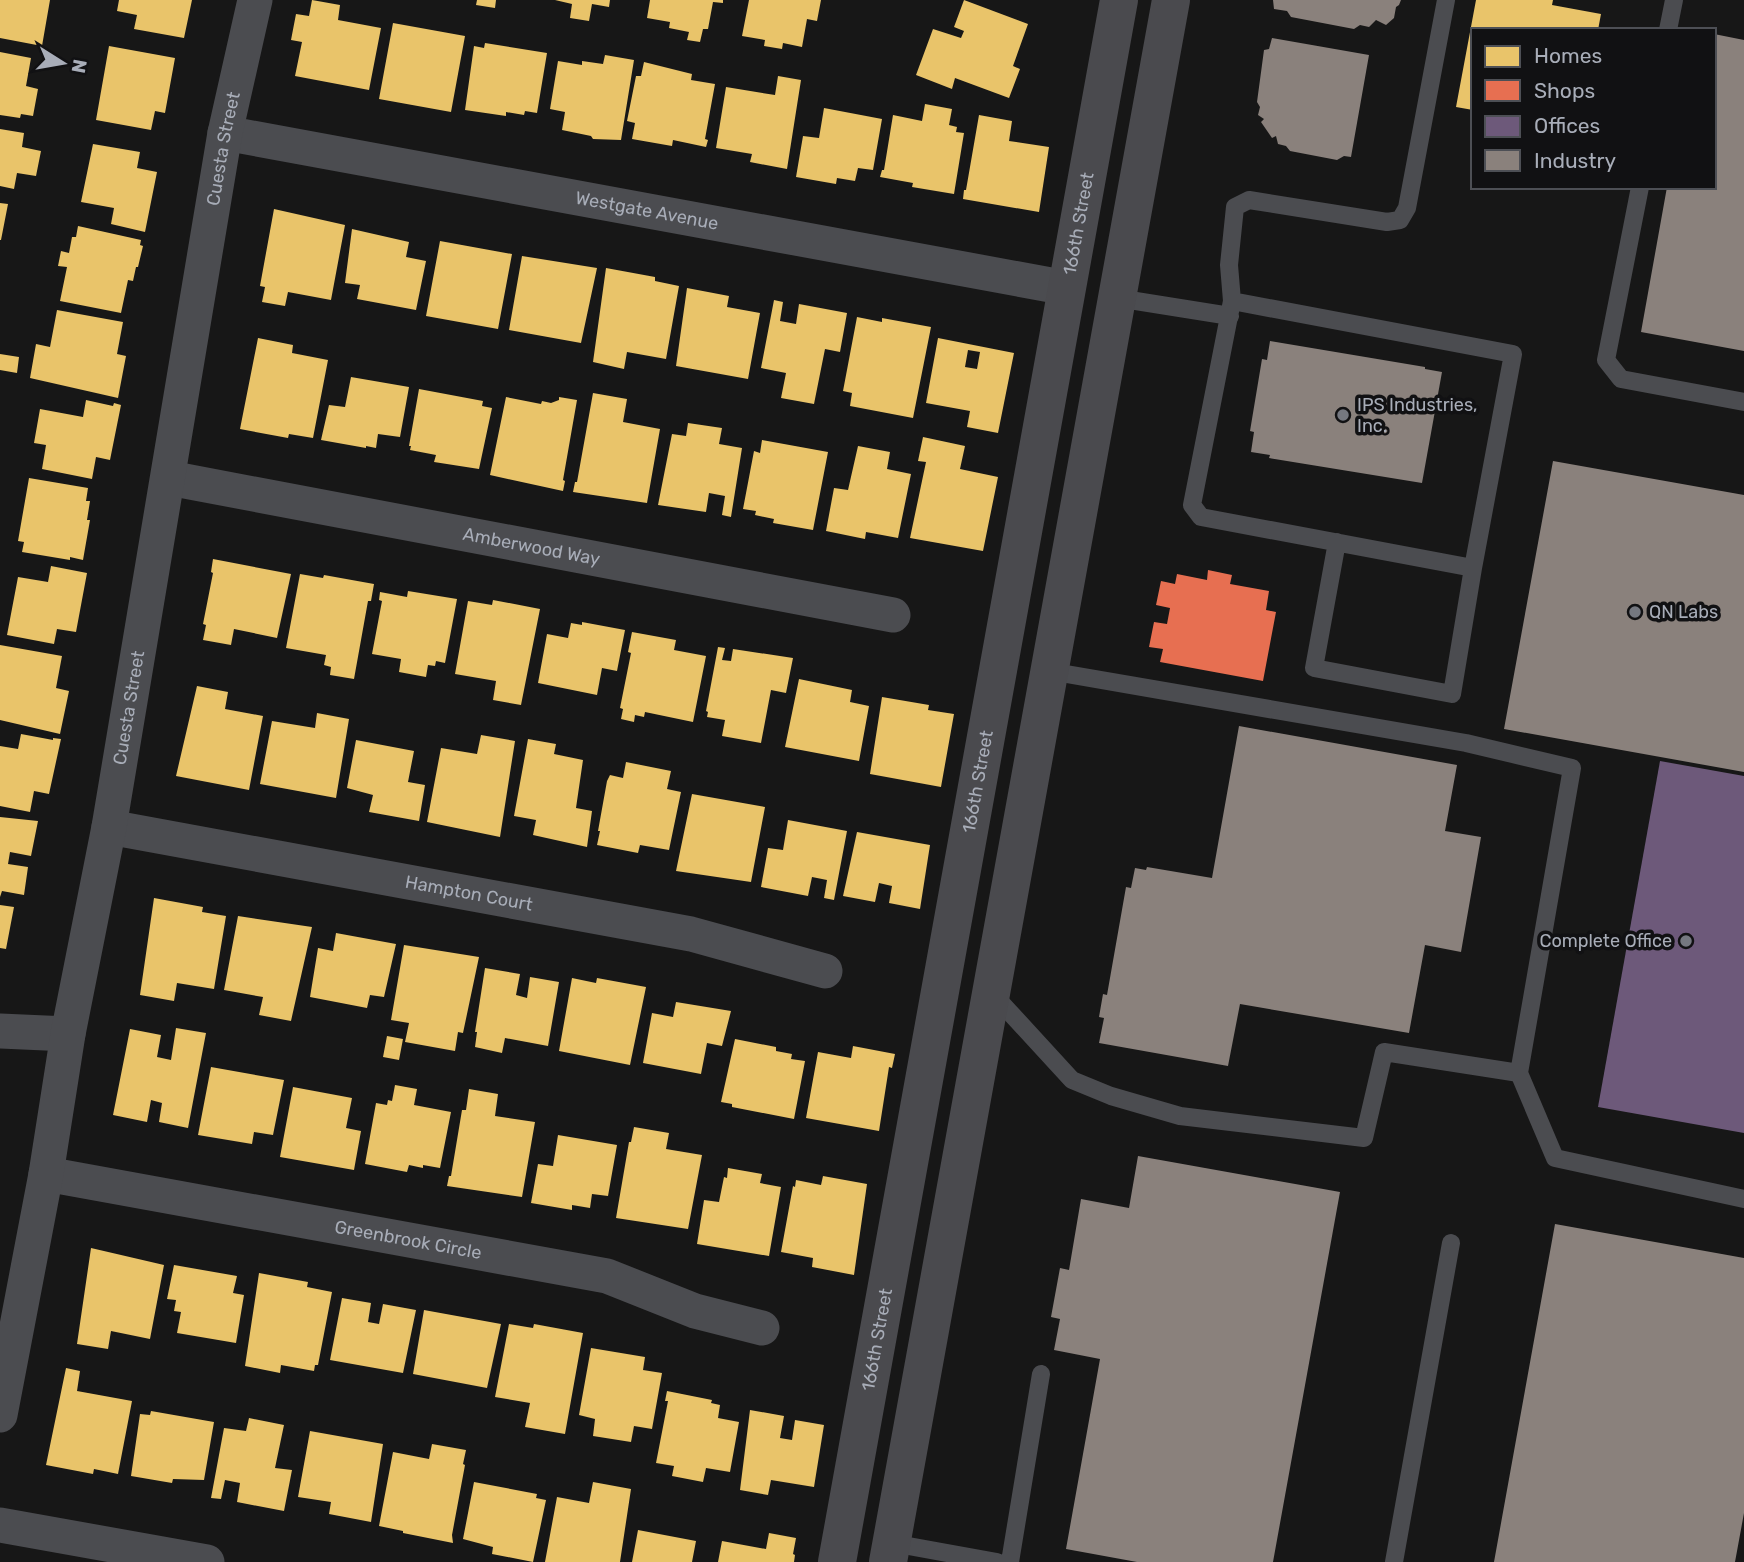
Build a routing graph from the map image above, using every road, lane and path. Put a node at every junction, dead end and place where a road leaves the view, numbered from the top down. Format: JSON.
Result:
{"nodes":[{"id":1,"x":255,"y":0,"type":"edge"},
{"id":2,"x":1119,"y":0,"type":"edge"},
{"id":3,"x":1171,"y":0,"type":"edge"},
{"id":4,"x":1446,"y":0,"type":"edge"},
{"id":5,"x":1674,"y":0,"type":"edge"},
{"id":6,"x":1668,"y":28,"type":"edge"},
{"id":7,"x":225,"y":133,"type":"junction"},
{"id":8,"x":1640,"y":189,"type":"edge"},
{"id":9,"x":1067,"y":288,"type":"junction"},
{"id":10,"x":1117,"y":298,"type":"junction"},
{"id":11,"x":1231,"y":308,"type":"junction"},
{"id":12,"x":1744,"y":402,"type":"edge"},
{"id":13,"x":169,"y":478,"type":"junction"},
{"id":14,"x":1337,"y":542,"type":"junction"},
{"id":15,"x":1473,"y":568,"type":"junction"},
{"id":16,"x":893,"y":615,"type":"dead end"},
{"id":17,"x":1049,"y":671,"type":"junction"},
{"id":18,"x":109,"y":827,"type":"junction"},
{"id":19,"x":825,"y":971,"type":"dead end"},
{"id":20,"x":992,"y":992,"type":"junction"},
{"id":21,"x":0,"y":1031,"type":"edge"},
{"id":22,"x":68,"y":1034,"type":"junction"},
{"id":23,"x":1519,"y":1073,"type":"junction"},
{"id":24,"x":46,"y":1174,"type":"junction"},
{"id":25,"x":1744,"y":1199,"type":"edge"},
{"id":26,"x":1451,"y":1243,"type":"dead end"},
{"id":27,"x":762,"y":1328,"type":"dead end"},
{"id":28,"x":1041,"y":1374,"type":"dead end"},
{"id":29,"x":0,"y":1415,"type":"edge"},
{"id":30,"x":0,"y":1525,"type":"edge"},
{"id":31,"x":890,"y":1552,"type":"edge"},
{"id":32,"x":207,"y":1562,"type":"edge"},
{"id":33,"x":836,"y":1562,"type":"edge"},
{"id":34,"x":997,"y":1562,"type":"edge"},
{"id":35,"x":1010,"y":1562,"type":"edge"},
{"id":36,"x":1394,"y":1562,"type":"edge"}],
"edges":[{"from":1,"to":7,"type":"street","name":"Cuesta Street"},
{"from":2,"to":9,"type":"street","name":"166th Street"},
{"from":3,"to":10,"type":"street"},
{"from":4,"to":11,"type":"lane"},
{"from":5,"to":6,"type":"lane"},
{"from":7,"to":9,"type":"street","name":"Westgate Avenue"},
{"from":7,"to":13,"type":"street","name":"Cuesta Street"},
{"from":8,"to":12,"type":"lane"},
{"from":9,"to":10,"type":"street"},
{"from":9,"to":33,"type":"street","name":"166th Street"},
{"from":10,"to":11,"type":"lane"},
{"from":10,"to":17,"type":"street"},
{"from":11,"to":14,"type":"lane"},
{"from":11,"to":15,"type":"lane"},
{"from":13,"to":16,"type":"street","name":"Amberwood Way"},
{"from":13,"to":18,"type":"street","name":"Cuesta Street"},
{"from":14,"to":15,"type":"lane"},
{"from":14,"to":15,"type":"lane"},
{"from":17,"to":20,"type":"street"},
{"from":17,"to":23,"type":"lane"},
{"from":18,"to":19,"type":"street","name":"Hampton Court"},
{"from":18,"to":22,"type":"street","name":"Cuesta Street"},
{"from":20,"to":23,"type":"lane"},
{"from":20,"to":31,"type":"street"},
{"from":21,"to":22,"type":"street"},
{"from":22,"to":24,"type":"street","name":"Cuesta Street"},
{"from":23,"to":25,"type":"lane"},
{"from":24,"to":27,"type":"street","name":"Greenbrook Circle"},
{"from":24,"to":29,"type":"street","name":"Cuesta Street"},
{"from":26,"to":36,"type":"lane"},
{"from":28,"to":35,"type":"lane"},
{"from":30,"to":32,"type":"street"},
{"from":31,"to":34,"type":"lane"}]}
